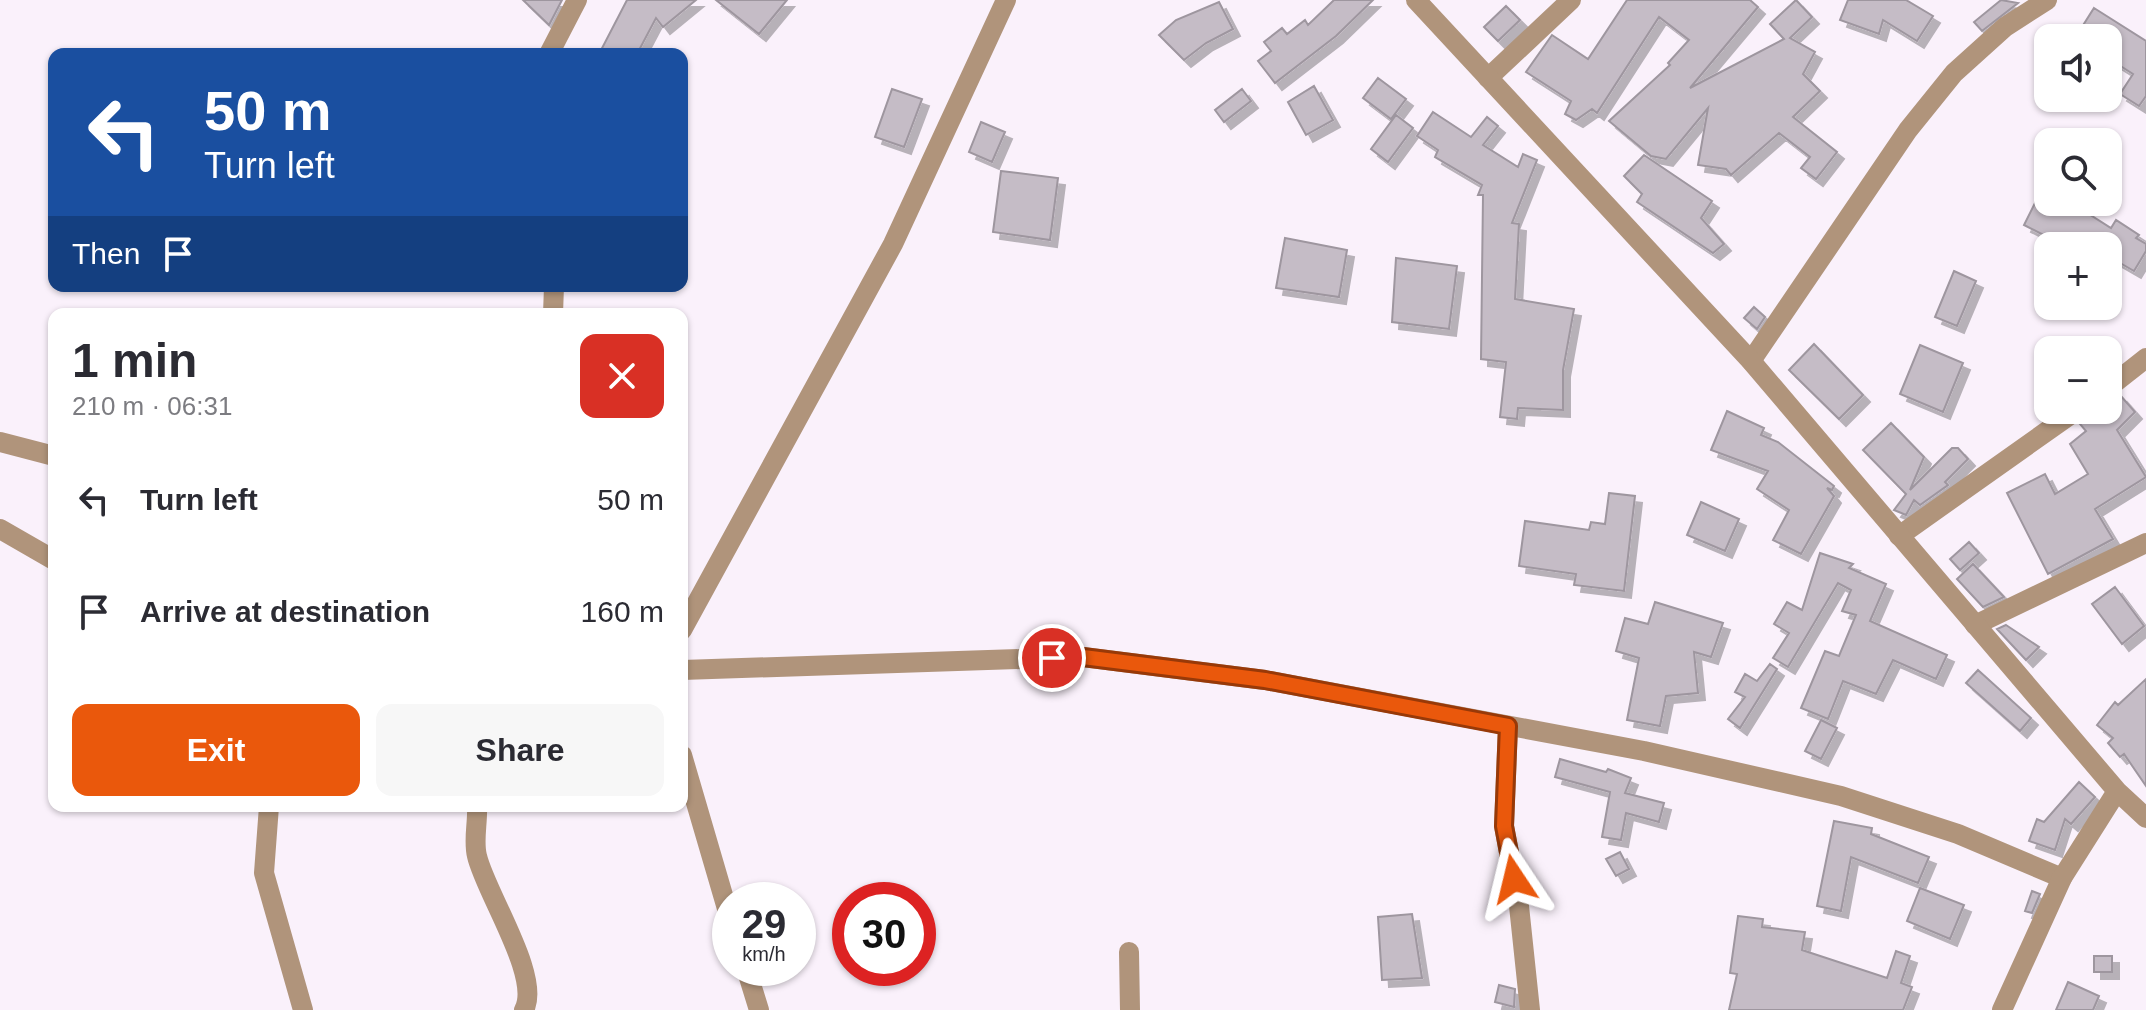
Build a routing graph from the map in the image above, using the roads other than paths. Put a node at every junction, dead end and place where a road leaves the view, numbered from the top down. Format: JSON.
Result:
{"nodes":[{"id":1,"x":577,"y":0,"type":"edge"},
{"id":2,"x":1006,"y":0,"type":"edge"},
{"id":3,"x":1416,"y":0,"type":"edge"},
{"id":4,"x":1571,"y":0,"type":"edge"},
{"id":5,"x":2047,"y":0,"type":"edge"},
{"id":6,"x":552,"y":48,"type":"edge"},
{"id":7,"x":1488,"y":78,"type":"junction"},
{"id":8,"x":2146,"y":358,"type":"edge"},
{"id":9,"x":1751,"y":361,"type":"junction"},
{"id":10,"x":2122,"y":377,"type":"edge"},
{"id":11,"x":2057,"y":424,"type":"edge"},
{"id":12,"x":0,"y":442,"type":"edge"},
{"id":13,"x":48,"y":454,"type":"edge"},
{"id":14,"x":0,"y":529,"type":"edge"},
{"id":15,"x":1899,"y":536,"type":"junction"},
{"id":16,"x":2146,"y":543,"type":"edge"},
{"id":17,"x":48,"y":557,"type":"edge"},
{"id":18,"x":688,"y":619,"type":"edge"},
{"id":19,"x":1975,"y":625,"type":"junction"},
{"id":20,"x":688,"y":670,"type":"edge"},
{"id":21,"x":1508,"y":726,"type":"junction"},
{"id":22,"x":688,"y":776,"type":"edge"},
{"id":23,"x":2117,"y":791,"type":"junction"},
{"id":24,"x":269,"y":812,"type":"edge"},
{"id":25,"x":477,"y":812,"type":"edge"},
{"id":26,"x":2146,"y":818,"type":"edge"},
{"id":27,"x":2062,"y":878,"type":"junction"},
{"id":28,"x":719,"y":882,"type":"edge"},
{"id":29,"x":1129,"y":952,"type":"dead end"},
{"id":30,"x":752,"y":986,"type":"edge"},
{"id":31,"x":303,"y":1010,"type":"edge"},
{"id":32,"x":524,"y":1010,"type":"edge"},
{"id":33,"x":759,"y":1010,"type":"edge"},
{"id":34,"x":1130,"y":1010,"type":"edge"},
{"id":35,"x":1530,"y":1010,"type":"edge"},
{"id":36,"x":2002,"y":1010,"type":"edge"}],
"edges":[{"from":1,"to":6,"type":"street"},
{"from":2,"to":18,"type":"street"},
{"from":3,"to":7,"type":"street"},
{"from":4,"to":7,"type":"street"},
{"from":5,"to":9,"type":"street"},
{"from":7,"to":9,"type":"street"},
{"from":8,"to":10,"type":"street"},
{"from":9,"to":15,"type":"street"},
{"from":11,"to":15,"type":"street"},
{"from":12,"to":13,"type":"street"},
{"from":14,"to":17,"type":"street"},
{"from":15,"to":19,"type":"street"},
{"from":16,"to":19,"type":"street"},
{"from":19,"to":23,"type":"street"},
{"from":20,"to":21,"type":"street"},
{"from":21,"to":27,"type":"street"},
{"from":21,"to":35,"type":"street"},
{"from":22,"to":28,"type":"street"},
{"from":23,"to":26,"type":"street"},
{"from":23,"to":27,"type":"street"},
{"from":24,"to":31,"type":"street"},
{"from":25,"to":32,"type":"street"},
{"from":27,"to":36,"type":"street"},
{"from":29,"to":34,"type":"street"},
{"from":30,"to":33,"type":"street"}]}
